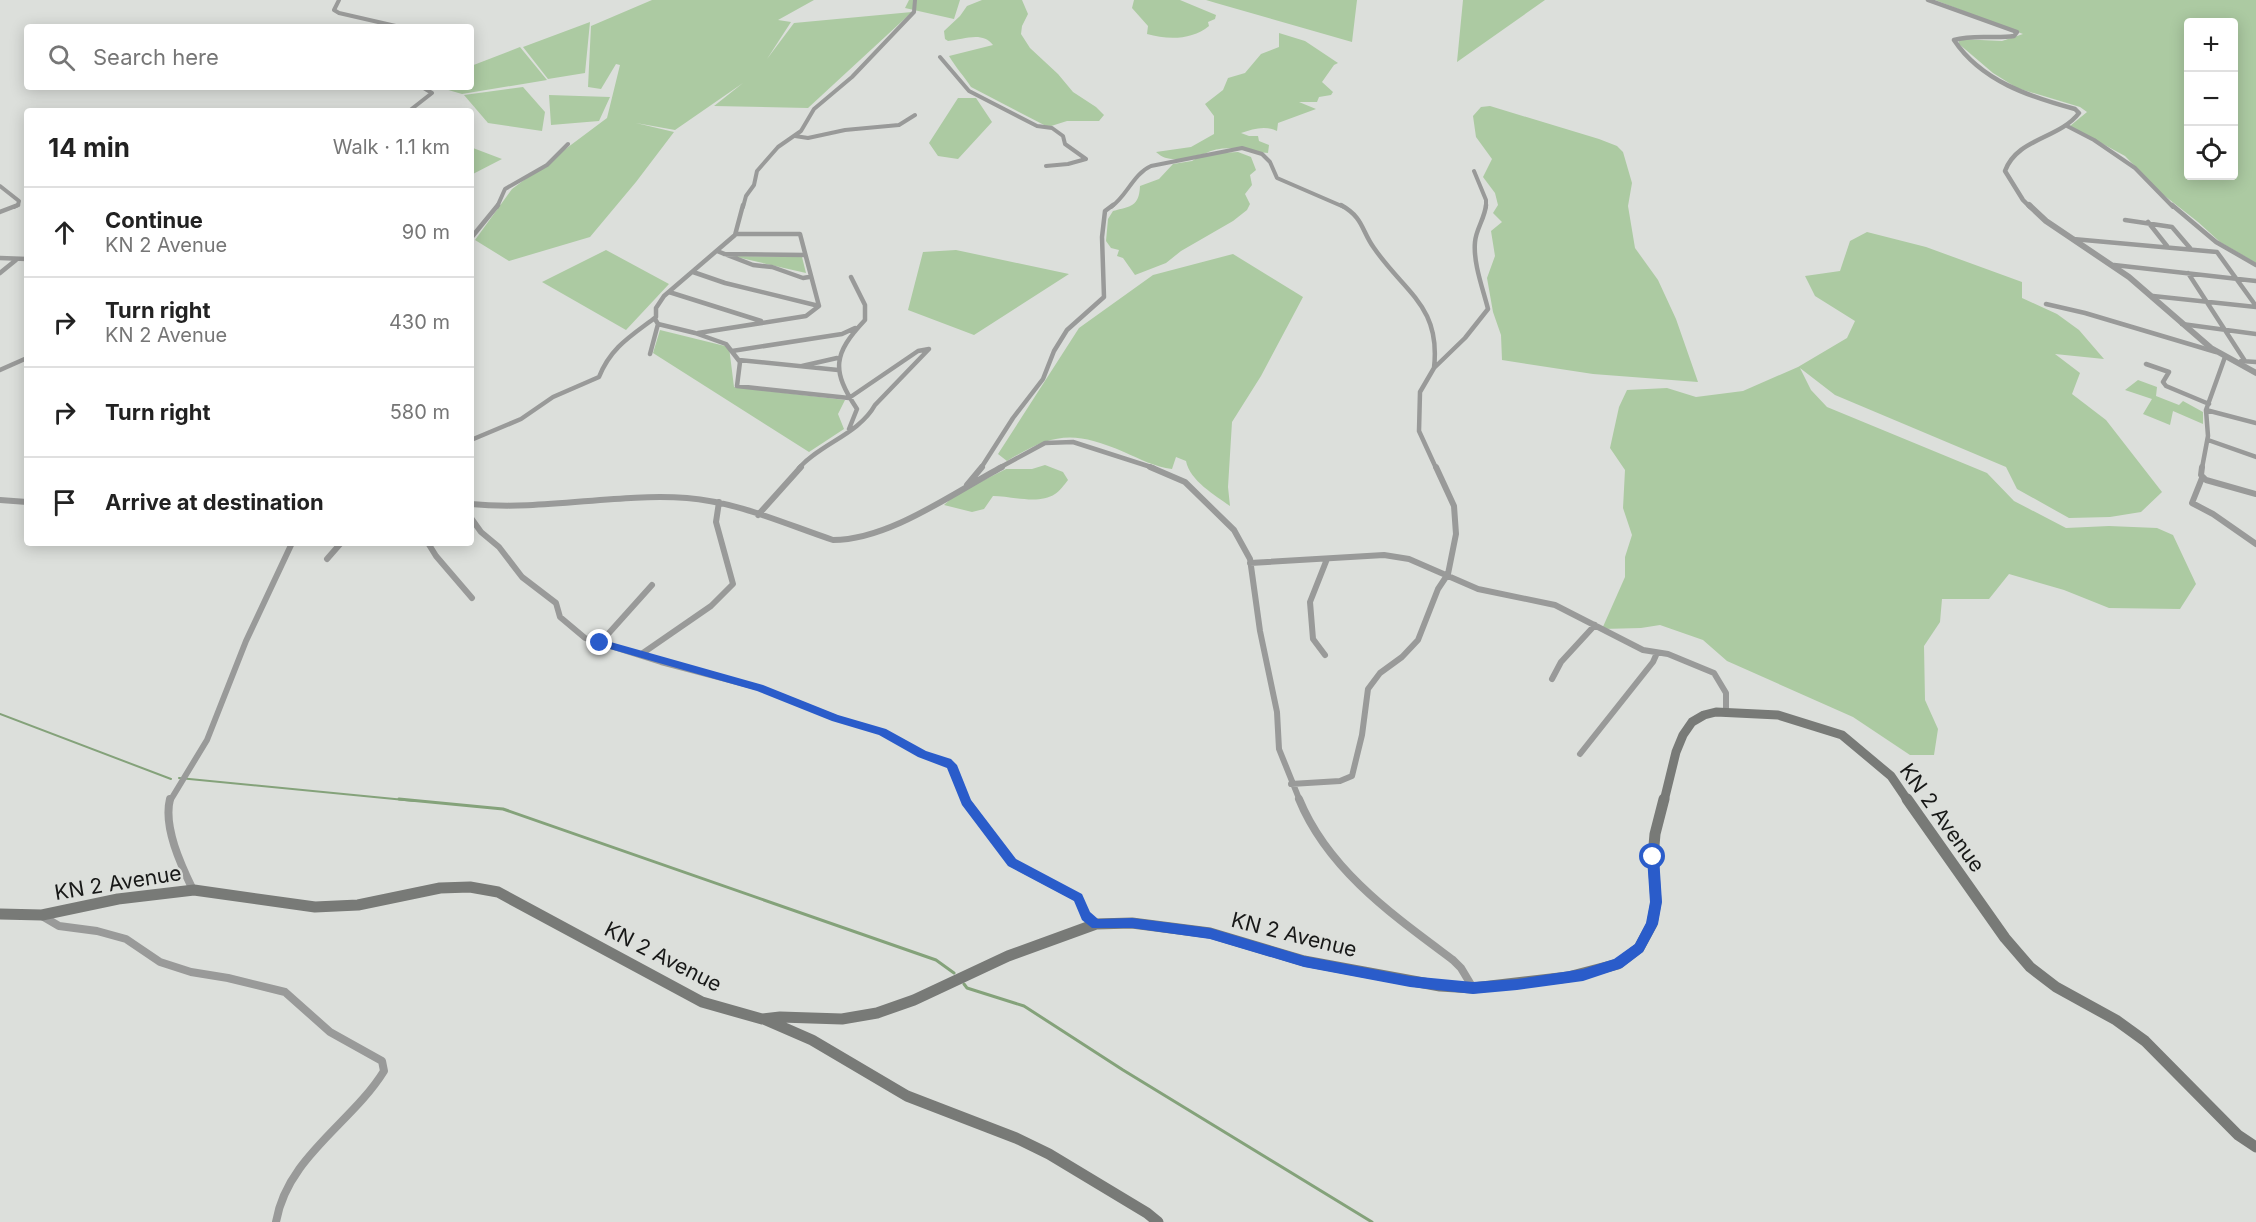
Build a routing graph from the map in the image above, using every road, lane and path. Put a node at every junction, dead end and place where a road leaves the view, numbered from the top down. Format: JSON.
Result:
{"nodes":[{"id":1,"x":339,"y":0,"type":"edge"},
{"id":2,"x":915,"y":0,"type":"edge"},
{"id":3,"x":1928,"y":0,"type":"edge"},
{"id":4,"x":386,"y":24,"type":"edge"},
{"id":5,"x":940,"y":57,"type":"dead end"},
{"id":6,"x":427,"y":90,"type":"edge"},
{"id":7,"x":413,"y":108,"type":"edge"},
{"id":8,"x":915,"y":115,"type":"dead end"},
{"id":9,"x":2067,"y":126,"type":"junction"},
{"id":10,"x":795,"y":136,"type":"junction"},
{"id":11,"x":568,"y":144,"type":"dead end"},
{"id":12,"x":1046,"y":166,"type":"dead end"},
{"id":13,"x":1474,"y":171,"type":"dead end"},
{"id":14,"x":0,"y":186,"type":"edge"},
{"id":15,"x":24,"y":200,"type":"edge"},
{"id":16,"x":19,"y":201,"type":"junction"},
{"id":17,"x":0,"y":212,"type":"edge"},
{"id":18,"x":2125,"y":220,"type":"dead end"},
{"id":19,"x":2148,"y":222,"type":"junction"},
{"id":20,"x":736,"y":234,"type":"junction"},
{"id":21,"x":474,"y":235,"type":"edge"},
{"id":22,"x":2073,"y":239,"type":"junction"},
{"id":23,"x":2167,"y":246,"type":"junction"},
{"id":24,"x":2190,"y":248,"type":"junction"},
{"id":25,"x":717,"y":251,"type":"junction"},
{"id":26,"x":724,"y":254,"type":"junction"},
{"id":27,"x":806,"y":255,"type":"junction"},
{"id":28,"x":0,"y":258,"type":"edge"},
{"id":29,"x":24,"y":259,"type":"edge"},
{"id":30,"x":16,"y":260,"type":"junction"},
{"id":31,"x":2114,"y":265,"type":"junction"},
{"id":32,"x":2256,"y":265,"type":"edge"},
{"id":33,"x":693,"y":272,"type":"junction"},
{"id":34,"x":0,"y":273,"type":"edge"},
{"id":35,"x":2188,"y":273,"type":"junction"},
{"id":36,"x":809,"y":277,"type":"dead end"},
{"id":37,"x":851,"y":277,"type":"dead end"},
{"id":38,"x":2237,"y":279,"type":"junction"},
{"id":39,"x":2256,"y":281,"type":"edge"},
{"id":40,"x":669,"y":292,"type":"junction"},
{"id":41,"x":2152,"y":296,"type":"junction"},
{"id":42,"x":2206,"y":302,"type":"junction"},
{"id":43,"x":2046,"y":304,"type":"dead end"},
{"id":44,"x":2255,"y":304,"type":"edge"},
{"id":45,"x":819,"y":306,"type":"junction"},
{"id":46,"x":656,"y":322,"type":"junction"},
{"id":47,"x":765,"y":322,"type":"junction"},
{"id":48,"x":2182,"y":324,"type":"junction"},
{"id":49,"x":860,"y":325,"type":"junction"},
{"id":50,"x":2222,"y":329,"type":"junction"},
{"id":51,"x":697,"y":333,"type":"junction"},
{"id":52,"x":2256,"y":334,"type":"edge"},
{"id":53,"x":732,"y":351,"type":"junction"},
{"id":54,"x":2216,"y":352,"type":"junction"},
{"id":55,"x":650,"y":354,"type":"dead end"},
{"id":56,"x":2225,"y":357,"type":"junction"},
{"id":57,"x":837,"y":358,"type":"junction"},
{"id":58,"x":24,"y":359,"type":"edge"},
{"id":59,"x":2232,"y":359,"type":"junction"},
{"id":60,"x":739,"y":360,"type":"junction"},
{"id":61,"x":2246,"y":361,"type":"junction"},
{"id":62,"x":2256,"y":362,"type":"edge"},
{"id":63,"x":2146,"y":364,"type":"dead end"},
{"id":64,"x":798,"y":366,"type":"junction"},
{"id":65,"x":1434,"y":368,"type":"junction"},
{"id":66,"x":0,"y":370,"type":"edge"},
{"id":67,"x":838,"y":370,"type":"junction"},
{"id":68,"x":2256,"y":373,"type":"edge"},
{"id":69,"x":849,"y":398,"type":"junction"},
{"id":70,"x":2209,"y":404,"type":"junction"},
{"id":71,"x":2206,"y":410,"type":"junction"},
{"id":72,"x":2256,"y":423,"type":"edge"},
{"id":73,"x":849,"y":429,"type":"junction"},
{"id":74,"x":474,"y":439,"type":"edge"},
{"id":75,"x":2208,"y":440,"type":"junction"},
{"id":76,"x":2256,"y":457,"type":"edge"},
{"id":77,"x":2202,"y":478,"type":"junction"},
{"id":78,"x":965,"y":488,"type":"junction"},
{"id":79,"x":2256,"y":495,"type":"edge"},
{"id":80,"x":0,"y":500,"type":"edge"},
{"id":81,"x":24,"y":502,"type":"edge"},
{"id":82,"x":719,"y":502,"type":"junction"},
{"id":83,"x":474,"y":504,"type":"edge"},
{"id":84,"x":758,"y":515,"type":"junction"},
{"id":85,"x":474,"y":522,"type":"edge"},
{"id":86,"x":2256,"y":544,"type":"edge"},
{"id":87,"x":291,"y":546,"type":"edge"},
{"id":88,"x":339,"y":546,"type":"edge"},
{"id":89,"x":430,"y":546,"type":"edge"},
{"id":90,"x":1328,"y":559,"type":"junction"},
{"id":91,"x":327,"y":560,"type":"dead end"},
{"id":92,"x":1250,"y":563,"type":"junction"},
{"id":93,"x":1448,"y":574,"type":"junction"},
{"id":94,"x":652,"y":585,"type":"dead end"},
{"id":95,"x":472,"y":598,"type":"dead end"},
{"id":96,"x":1594,"y":625,"type":"junction"},
{"id":97,"x":600,"y":643,"type":"junction"},
{"id":98,"x":1657,"y":653,"type":"junction"},
{"id":99,"x":640,"y":655,"type":"junction"},
{"id":100,"x":1325,"y":655,"type":"dead end"},
{"id":101,"x":1552,"y":679,"type":"dead end"},
{"id":102,"x":1726,"y":711,"type":"junction"},
{"id":103,"x":1580,"y":754,"type":"dead end"},
{"id":104,"x":1291,"y":784,"type":"junction"},
{"id":105,"x":194,"y":890,"type":"junction"},
{"id":106,"x":0,"y":914,"type":"edge"},
{"id":107,"x":42,"y":915,"type":"junction"},
{"id":108,"x":1096,"y":924,"type":"junction"},
{"id":109,"x":1473,"y":988,"type":"junction"},
{"id":110,"x":762,"y":1018,"type":"junction"},
{"id":111,"x":2256,"y":1147,"type":"edge"},
{"id":112,"x":276,"y":1222,"type":"edge"},
{"id":113,"x":1158,"y":1222,"type":"edge"}],
"edges":[{"from":1,"to":4,"type":"street"},
{"from":2,"to":10,"type":"street"},
{"from":3,"to":9,"type":"street"},
{"from":5,"to":12,"type":"street"},
{"from":6,"to":7,"type":"street"},
{"from":8,"to":10,"type":"street"},
{"from":9,"to":22,"type":"street"},
{"from":9,"to":32,"type":"street"},
{"from":10,"to":20,"type":"street"},
{"from":11,"to":21,"type":"street"},
{"from":13,"to":65,"type":"street"},
{"from":14,"to":16,"type":"street"},
{"from":15,"to":16,"type":"street"},
{"from":16,"to":17,"type":"street"},
{"from":18,"to":19,"type":"street"},
{"from":19,"to":23,"type":"street"},
{"from":19,"to":24,"type":"street"},
{"from":20,"to":25,"type":"street"},
{"from":20,"to":27,"type":"street"},
{"from":22,"to":23,"type":"street"},
{"from":22,"to":31,"type":"street"},
{"from":23,"to":24,"type":"street"},
{"from":24,"to":38,"type":"street"},
{"from":25,"to":26,"type":"street"},
{"from":25,"to":33,"type":"street"},
{"from":26,"to":27,"type":"street"},
{"from":26,"to":36,"type":"street"},
{"from":27,"to":45,"type":"street"},
{"from":28,"to":30,"type":"street"},
{"from":29,"to":30,"type":"street"},
{"from":30,"to":34,"type":"street"},
{"from":31,"to":35,"type":"street"},
{"from":31,"to":41,"type":"street"},
{"from":33,"to":40,"type":"street"},
{"from":33,"to":45,"type":"street"},
{"from":35,"to":38,"type":"street"},
{"from":35,"to":42,"type":"street"},
{"from":37,"to":49,"type":"street"},
{"from":38,"to":39,"type":"street"},
{"from":38,"to":44,"type":"street"},
{"from":40,"to":46,"type":"street"},
{"from":40,"to":47,"type":"street"},
{"from":41,"to":42,"type":"street"},
{"from":41,"to":48,"type":"street"},
{"from":42,"to":44,"type":"street"},
{"from":42,"to":50,"type":"street"},
{"from":43,"to":54,"type":"street"},
{"from":45,"to":47,"type":"street"},
{"from":46,"to":51,"type":"street"},
{"from":46,"to":55,"type":"street"},
{"from":46,"to":74,"type":"street"},
{"from":47,"to":51,"type":"street"},
{"from":48,"to":50,"type":"street"},
{"from":48,"to":54,"type":"street"},
{"from":49,"to":53,"type":"street"},
{"from":49,"to":57,"type":"street"},
{"from":50,"to":52,"type":"street"},
{"from":50,"to":61,"type":"street"},
{"from":51,"to":53,"type":"street"},
{"from":53,"to":60,"type":"street"},
{"from":54,"to":56,"type":"street"},
{"from":56,"to":59,"type":"street"},
{"from":56,"to":70,"type":"street"},
{"from":57,"to":64,"type":"street"},
{"from":57,"to":67,"type":"street"},
{"from":58,"to":66,"type":"street"},
{"from":59,"to":61,"type":"street"},
{"from":59,"to":68,"type":"street"},
{"from":60,"to":64,"type":"street"},
{"from":60,"to":69,"type":"street"},
{"from":61,"to":62,"type":"street"},
{"from":63,"to":70,"type":"street"},
{"from":64,"to":67,"type":"street"},
{"from":65,"to":78,"type":"street"},
{"from":65,"to":93,"type":"street"},
{"from":67,"to":69,"type":"street"},
{"from":69,"to":73,"type":"street"},
{"from":69,"to":73,"type":"street"},
{"from":70,"to":71,"type":"street"},
{"from":71,"to":72,"type":"street"},
{"from":71,"to":75,"type":"street"},
{"from":73,"to":84,"type":"street"},
{"from":75,"to":76,"type":"street"},
{"from":75,"to":77,"type":"street"},
{"from":77,"to":79,"type":"street"},
{"from":77,"to":86,"type":"street"},
{"from":78,"to":84,"type":"street"},
{"from":78,"to":92,"type":"street"},
{"from":80,"to":81,"type":"street"},
{"from":82,"to":83,"type":"street"},
{"from":82,"to":84,"type":"street"},
{"from":82,"to":99,"type":"street"},
{"from":85,"to":97,"type":"street"},
{"from":87,"to":105,"type":"street"},
{"from":88,"to":91,"type":"street"},
{"from":89,"to":95,"type":"street"},
{"from":90,"to":92,"type":"street"},
{"from":90,"to":93,"type":"street"},
{"from":90,"to":100,"type":"street"},
{"from":92,"to":104,"type":"street"},
{"from":93,"to":96,"type":"street"},
{"from":93,"to":104,"type":"street"},
{"from":94,"to":97,"type":"street"},
{"from":96,"to":98,"type":"street"},
{"from":96,"to":101,"type":"street"},
{"from":97,"to":99,"type":"street"},
{"from":98,"to":102,"type":"street"},
{"from":98,"to":103,"type":"street"},
{"from":99,"to":108,"type":"street"},
{"from":102,"to":109,"type":"main road","name":"KN 2 Avenue"},
{"from":102,"to":111,"type":"main road","name":"KN 2 Avenue"},
{"from":104,"to":109,"type":"street"},
{"from":105,"to":107,"type":"main road","name":"KN 2 Avenue"},
{"from":105,"to":110,"type":"main road","name":"KN 2 Avenue"},
{"from":106,"to":107,"type":"main road","name":"KN 2 Avenue"},
{"from":107,"to":112,"type":"street"},
{"from":108,"to":109,"type":"main road","name":"KN 2 Avenue"},
{"from":108,"to":110,"type":"main road","name":"KN 2 Avenue"},
{"from":110,"to":113,"type":"main road"}]}
